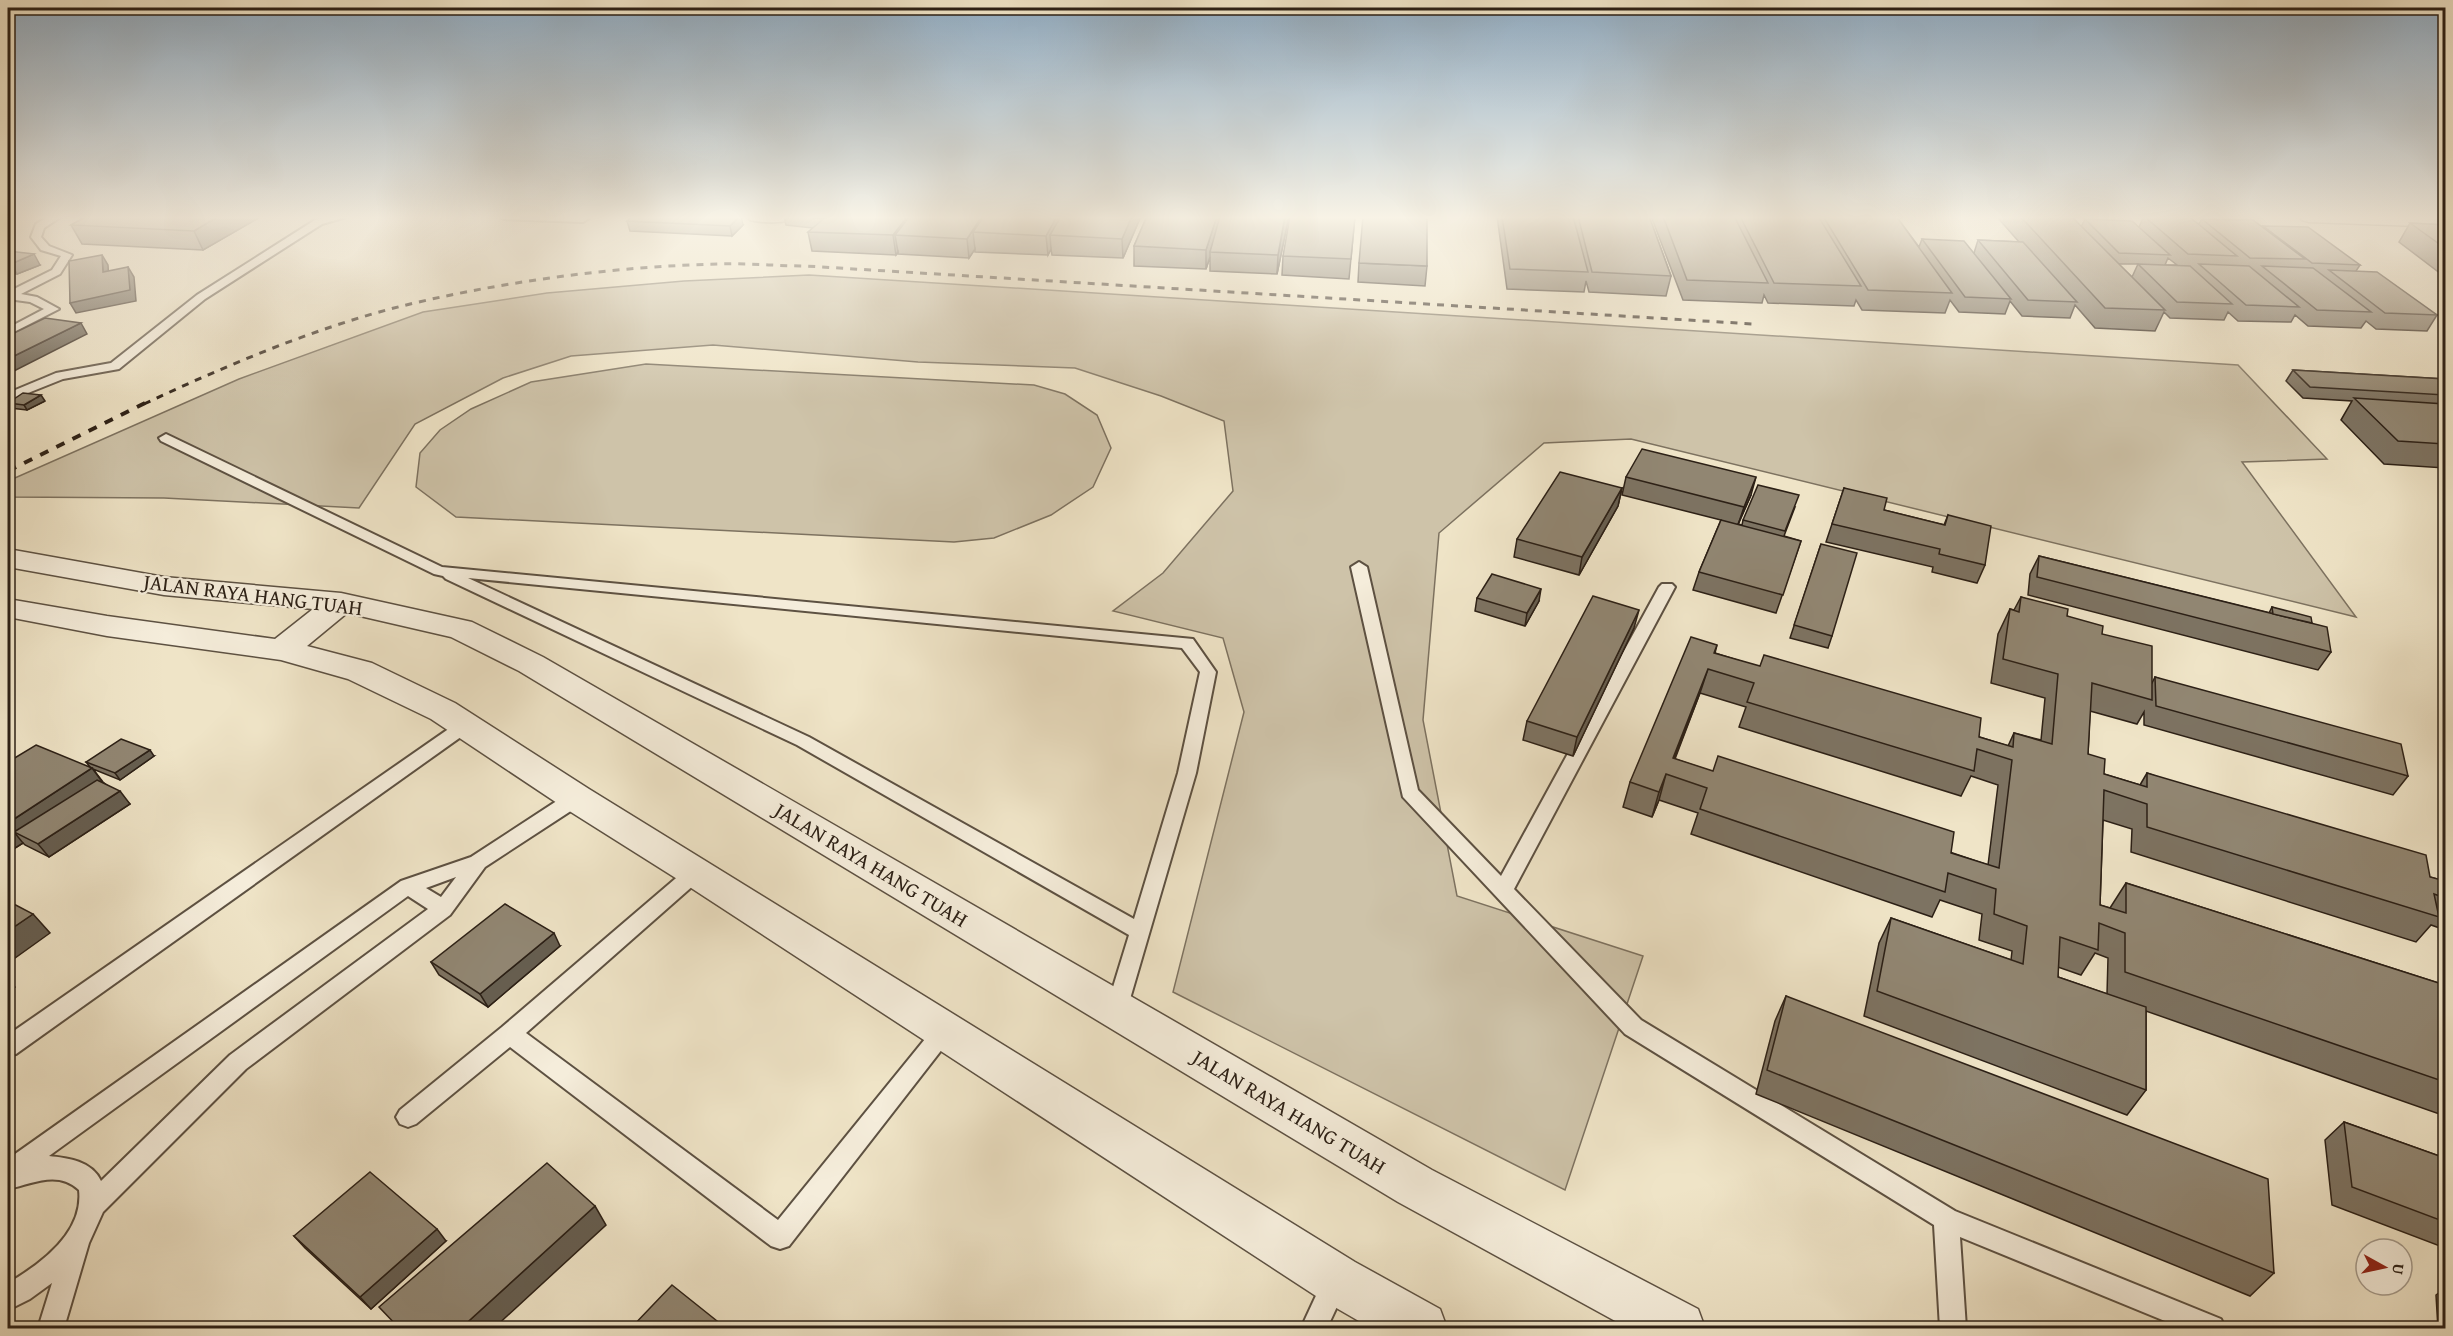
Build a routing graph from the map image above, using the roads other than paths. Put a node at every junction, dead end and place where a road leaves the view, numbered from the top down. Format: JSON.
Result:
{"nodes":[{"id":1,"x":43,"y":278,"type":"edge"},
{"id":2,"x":230,"y":278,"type":"edge"},
{"id":3,"x":8,"y":296,"type":"edge"},
{"id":4,"x":8,"y":332,"type":"edge"},
{"id":5,"x":8,"y":397,"type":"edge"},
{"id":6,"x":166,"y":438,"type":"dead end"},
{"id":7,"x":8,"y":558,"type":"edge"},
{"id":8,"x":1359,"y":567,"type":"dead end"},
{"id":9,"x":439,"y":571,"type":"junction"},
{"id":10,"x":1667,"y":587,"type":"dead end"},
{"id":11,"x":340,"y":602,"type":"junction"},
{"id":12,"x":8,"y":608,"type":"edge"},
{"id":13,"x":282,"y":650,"type":"junction"},
{"id":14,"x":465,"y":725,"type":"junction"},
{"id":15,"x":576,"y":798,"type":"junction"},
{"id":16,"x":478,"y":862,"type":"junction"},
{"id":17,"x":696,"y":872,"type":"junction"},
{"id":18,"x":408,"y":886,"type":"junction"},
{"id":19,"x":1503,"y":891,"type":"junction"},
{"id":20,"x":443,"y":909,"type":"junction"},
{"id":21,"x":1140,"y":932,"type":"junction"},
{"id":22,"x":1117,"y":1010,"type":"junction"},
{"id":23,"x":946,"y":1030,"type":"junction"},
{"id":24,"x":510,"y":1034,"type":"junction"},
{"id":25,"x":8,"y":1047,"type":"edge"},
{"id":26,"x":408,"y":1117,"type":"dead end"},
{"id":27,"x":8,"y":1172,"type":"edge"},
{"id":28,"x":8,"y":1178,"type":"edge"},
{"id":29,"x":92,"y":1206,"type":"junction"},
{"id":30,"x":1946,"y":1219,"type":"junction"},
{"id":31,"x":80,"y":1234,"type":"junction"},
{"id":32,"x":1337,"y":1280,"type":"junction"},
{"id":33,"x":8,"y":1297,"type":"edge"},
{"id":34,"x":51,"y":1329,"type":"edge"},
{"id":35,"x":1314,"y":1329,"type":"edge"},
{"id":36,"x":1421,"y":1329,"type":"edge"},
{"id":37,"x":1679,"y":1329,"type":"edge"},
{"id":38,"x":1953,"y":1329,"type":"edge"},
{"id":39,"x":2212,"y":1329,"type":"edge"}],
"edges":[{"from":1,"to":3,"type":"lane"},
{"from":2,"to":5,"type":"lane"},
{"from":3,"to":4,"type":"lane"},
{"from":6,"to":9,"type":"lane"},
{"from":7,"to":11,"type":"street","name":"JALAN RAYA HANG TUAH"},
{"from":8,"to":19,"type":"lane"},
{"from":9,"to":21,"type":"lane"},
{"from":9,"to":21,"type":"lane"},
{"from":10,"to":19,"type":"lane"},
{"from":11,"to":13,"type":"street"},
{"from":11,"to":22,"type":"street","name":"JALAN RAYA HANG TUAH"},
{"from":12,"to":13,"type":"street"},
{"from":13,"to":14,"type":"street"},
{"from":14,"to":15,"type":"street"},
{"from":14,"to":25,"type":"lane"},
{"from":15,"to":16,"type":"lane"},
{"from":15,"to":17,"type":"street"},
{"from":16,"to":18,"type":"lane"},
{"from":16,"to":20,"type":"lane"},
{"from":17,"to":23,"type":"street"},
{"from":17,"to":24,"type":"lane"},
{"from":18,"to":20,"type":"lane"},
{"from":18,"to":27,"type":"lane"},
{"from":19,"to":30,"type":"lane"},
{"from":20,"to":29,"type":"lane"},
{"from":21,"to":22,"type":"lane"},
{"from":22,"to":37,"type":"street","name":"JALAN RAYA HANG TUAH"},
{"from":23,"to":24,"type":"lane"},
{"from":23,"to":32,"type":"street"},
{"from":24,"to":26,"type":"lane"},
{"from":28,"to":29,"type":"lane"},
{"from":29,"to":31,"type":"lane"},
{"from":30,"to":38,"type":"lane"},
{"from":30,"to":39,"type":"lane"},
{"from":31,"to":33,"type":"lane"},
{"from":31,"to":34,"type":"lane"},
{"from":32,"to":35,"type":"lane"},
{"from":32,"to":36,"type":"street"}]}
